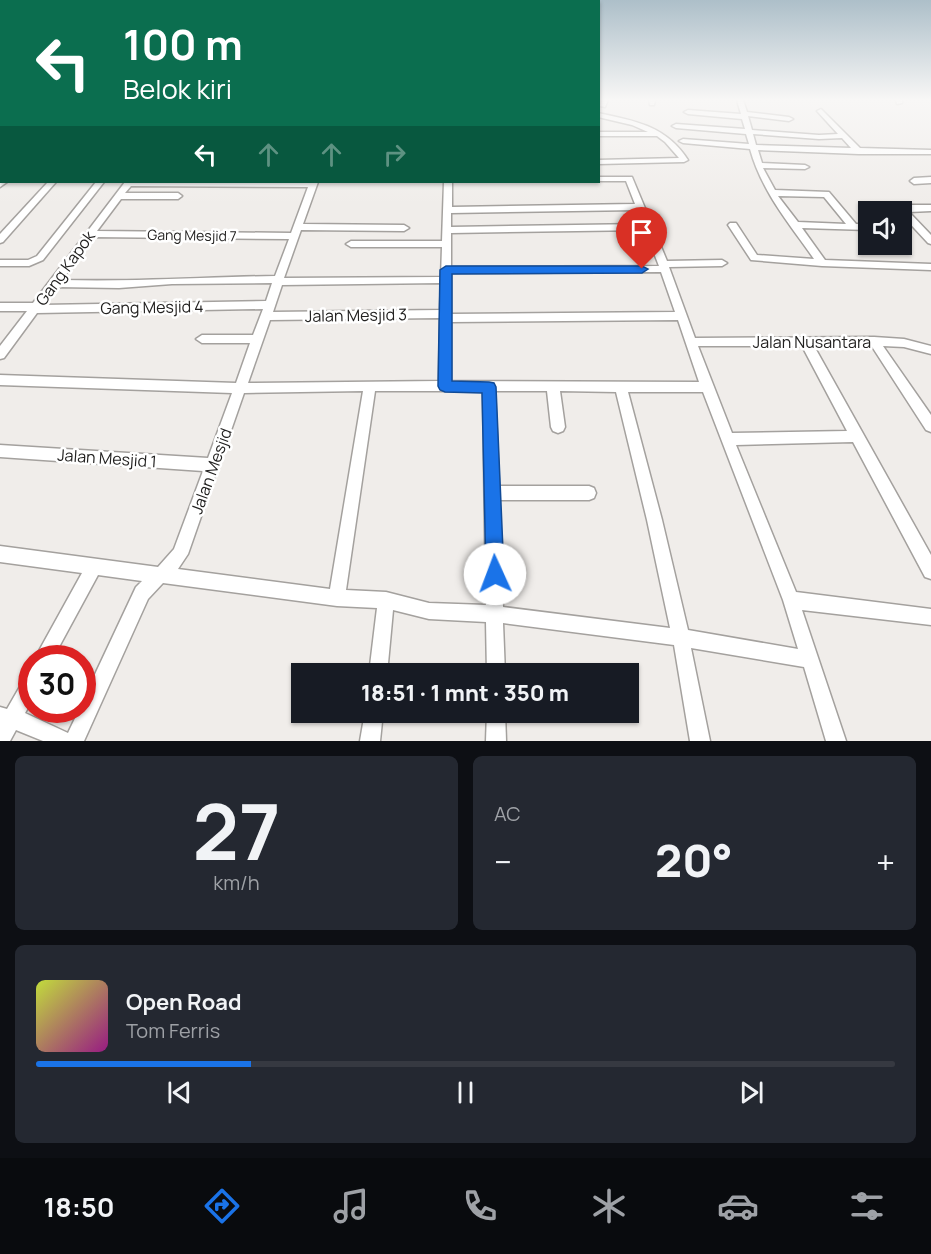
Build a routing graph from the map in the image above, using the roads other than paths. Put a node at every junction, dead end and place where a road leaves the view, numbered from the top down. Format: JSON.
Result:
{"nodes":[{"id":1,"x":658,"y":134,"type":"edge"},
{"id":2,"x":750,"y":135,"type":"edge"},
{"id":3,"x":785,"y":135,"type":"edge"},
{"id":4,"x":844,"y":136,"type":"joint"},
{"id":5,"x":683,"y":141,"type":"dead end"},
{"id":6,"x":753,"y":146,"type":"junction"},
{"id":7,"x":859,"y":152,"type":"junction"},
{"id":8,"x":931,"y":152,"type":"edge"},
{"id":9,"x":600,"y":162,"type":"edge"},
{"id":10,"x":624,"y":162,"type":"junction"},
{"id":11,"x":758,"y":165,"type":"junction"},
{"id":12,"x":806,"y":167,"type":"dead end"},
{"id":13,"x":600,"y":179,"type":"edge"},
{"id":14,"x":629,"y":179,"type":"junction"},
{"id":15,"x":931,"y":180,"type":"edge"},
{"id":16,"x":914,"y":181,"type":"dead end"},
{"id":17,"x":51,"y":183,"type":"edge"},
{"id":18,"x":99,"y":183,"type":"edge"},
{"id":19,"x":128,"y":183,"type":"edge"},
{"id":20,"x":221,"y":183,"type":"edge"},
{"id":21,"x":448,"y":183,"type":"edge"},
{"id":22,"x":313,"y":184,"type":"edge"},
{"id":23,"x":772,"y":192,"type":"junction"},
{"id":24,"x":118,"y":196,"type":"junction"},
{"id":25,"x":178,"y":196,"type":"dead end"},
{"id":26,"x":640,"y":207,"type":"junction"},
{"id":27,"x":931,"y":208,"type":"edge"},
{"id":28,"x":511,"y":209,"type":"junction"},
{"id":29,"x":447,"y":210,"type":"junction"},
{"id":30,"x":733,"y":225,"type":"dead end"},
{"id":31,"x":796,"y":225,"type":"junction"},
{"id":32,"x":648,"y":227,"type":"junction"},
{"id":33,"x":854,"y":227,"type":"junction"},
{"id":34,"x":858,"y":227,"type":"edge"},
{"id":35,"x":404,"y":228,"type":"dead end"},
{"id":36,"x":912,"y":228,"type":"edge"},
{"id":37,"x":918,"y":228,"type":"junction"},
{"id":38,"x":514,"y":229,"type":"junction"},
{"id":39,"x":447,"y":230,"type":"junction"},
{"id":40,"x":296,"y":231,"type":"junction"},
{"id":41,"x":90,"y":234,"type":"junction"},
{"id":42,"x":0,"y":240,"type":"edge"},
{"id":43,"x":931,"y":241,"type":"edge"},
{"id":44,"x":351,"y":244,"type":"dead end"},
{"id":45,"x":447,"y":244,"type":"junction"},
{"id":46,"x":0,"y":263,"type":"edge"},
{"id":47,"x":722,"y":263,"type":"dead end"},
{"id":48,"x":822,"y":263,"type":"junction"},
{"id":49,"x":664,"y":266,"type":"junction"},
{"id":50,"x":931,"y":267,"type":"edge"},
{"id":51,"x":446,"y":275,"type":"junction"},
{"id":52,"x":278,"y":281,"type":"junction"},
{"id":53,"x":54,"y":283,"type":"junction"},
{"id":54,"x":0,"y":307,"type":"edge"},
{"id":55,"x":35,"y":308,"type":"junction"},
{"id":56,"x":267,"y":311,"type":"junction"},
{"id":57,"x":446,"y":316,"type":"junction"},
{"id":58,"x":680,"y":316,"type":"junction"},
{"id":59,"x":202,"y":339,"type":"dead end"},
{"id":60,"x":257,"y":339,"type":"junction"},
{"id":61,"x":874,"y":341,"type":"junction"},
{"id":62,"x":691,"y":342,"type":"junction"},
{"id":63,"x":806,"y":342,"type":"junction"},
{"id":64,"x":929,"y":353,"type":"edge"},
{"id":65,"x":0,"y":355,"type":"edge"},
{"id":66,"x":0,"y":380,"type":"edge"},
{"id":67,"x":370,"y":386,"type":"junction"},
{"id":68,"x":445,"y":386,"type":"junction"},
{"id":69,"x":489,"y":387,"type":"junction"},
{"id":70,"x":553,"y":387,"type":"junction"},
{"id":71,"x":707,"y":387,"type":"junction"},
{"id":72,"x":241,"y":388,"type":"junction"},
{"id":73,"x":621,"y":388,"type":"junction"},
{"id":74,"x":931,"y":426,"type":"edge"},
{"id":75,"x":558,"y":427,"type":"dead end"},
{"id":76,"x":858,"y":436,"type":"junction"},
{"id":77,"x":728,"y":439,"type":"junction"},
{"id":78,"x":0,"y":451,"type":"edge"},
{"id":79,"x":213,"y":465,"type":"junction"},
{"id":80,"x":492,"y":493,"type":"junction"},
{"id":81,"x":589,"y":493,"type":"dead end"},
{"id":82,"x":1,"y":556,"type":"edge"},
{"id":83,"x":94,"y":566,"type":"junction"},
{"id":84,"x":931,"y":571,"type":"edge"},
{"id":85,"x":162,"y":575,"type":"junction"},
{"id":86,"x":337,"y":598,"type":"junction"},
{"id":87,"x":386,"y":600,"type":"junction"},
{"id":88,"x":791,"y":600,"type":"junction"},
{"id":89,"x":496,"y":615,"type":"junction"},
{"id":90,"x":931,"y":617,"type":"edge"},
{"id":91,"x":682,"y":638,"type":"junction"},
{"id":92,"x":51,"y":645,"type":"edge"},
{"id":93,"x":808,"y":659,"type":"junction"},
{"id":94,"x":379,"y":663,"type":"edge"},
{"id":95,"x":496,"y":663,"type":"edge"},
{"id":96,"x":18,"y":701,"type":"edge"},
{"id":97,"x":6,"y":717,"type":"edge"},
{"id":98,"x":372,"y":723,"type":"edge"},
{"id":99,"x":496,"y":723,"type":"edge"},
{"id":100,"x":0,"y":741,"type":"edge"},
{"id":101,"x":65,"y":741,"type":"edge"},
{"id":102,"x":75,"y":741,"type":"edge"},
{"id":103,"x":370,"y":741,"type":"edge"},
{"id":104,"x":496,"y":741,"type":"edge"},
{"id":105,"x":700,"y":741,"type":"edge"},
{"id":106,"x":836,"y":741,"type":"edge"}],
"edges":[{"from":1,"to":10,"type":"street"},
{"from":2,"to":6,"type":"street"},
{"from":3,"to":4,"type":"street"},
{"from":4,"to":7,"type":"street"},
{"from":5,"to":6,"type":"street"},
{"from":6,"to":7,"type":"street"},
{"from":6,"to":11,"type":"street"},
{"from":7,"to":8,"type":"street"},
{"from":9,"to":10,"type":"street"},
{"from":10,"to":14,"type":"street"},
{"from":11,"to":12,"type":"street"},
{"from":11,"to":23,"type":"street"},
{"from":13,"to":14,"type":"street"},
{"from":14,"to":26,"type":"street"},
{"from":15,"to":16,"type":"street"},
{"from":17,"to":42,"type":"street"},
{"from":18,"to":46,"type":"street"},
{"from":19,"to":24,"type":"street","name":"Gang Kapok"},
{"from":20,"to":22,"type":"street"},
{"from":21,"to":29,"type":"street"},
{"from":22,"to":40,"type":"street","name":"Jalan Mesjid"},
{"from":23,"to":31,"type":"street"},
{"from":23,"to":33,"type":"street"},
{"from":24,"to":25,"type":"street"},
{"from":24,"to":41,"type":"street","name":"Gang Kapok"},
{"from":26,"to":28,"type":"street"},
{"from":26,"to":32,"type":"street"},
{"from":27,"to":37,"type":"street"},
{"from":28,"to":29,"type":"street"},
{"from":28,"to":38,"type":"street"},
{"from":29,"to":39,"type":"street"},
{"from":30,"to":48,"type":"street"},
{"from":31,"to":33,"type":"street"},
{"from":31,"to":48,"type":"street"},
{"from":32,"to":38,"type":"street"},
{"from":32,"to":49,"type":"street"},
{"from":33,"to":34,"type":"street"},
{"from":35,"to":40,"type":"street","name":"Gang Mesjid 7"},
{"from":36,"to":37,"type":"street"},
{"from":37,"to":43,"type":"street"},
{"from":38,"to":39,"type":"street"},
{"from":39,"to":45,"type":"street"},
{"from":40,"to":41,"type":"street","name":"Gang Mesjid 7"},
{"from":40,"to":52,"type":"street","name":"Jalan Mesjid"},
{"from":41,"to":53,"type":"street","name":"Gang Kapok"},
{"from":44,"to":45,"type":"street"},
{"from":45,"to":51,"type":"street"},
{"from":47,"to":49,"type":"street"},
{"from":48,"to":50,"type":"street"},
{"from":49,"to":51,"type":"street"},
{"from":49,"to":58,"type":"street"},
{"from":51,"to":52,"type":"street"},
{"from":51,"to":57,"type":"street"},
{"from":52,"to":53,"type":"street"},
{"from":52,"to":56,"type":"street","name":"Jalan Mesjid"},
{"from":53,"to":55,"type":"street","name":"Gang Kapok"},
{"from":54,"to":55,"type":"street","name":"Gang Mesjid 4"},
{"from":55,"to":56,"type":"street","name":"Gang Mesjid 4"},
{"from":55,"to":65,"type":"street","name":"Gang Kapok"},
{"from":56,"to":57,"type":"street","name":"Jalan Mesjid 3"},
{"from":56,"to":60,"type":"street","name":"Jalan Mesjid"},
{"from":57,"to":58,"type":"street","name":"Jalan Mesjid 3"},
{"from":57,"to":68,"type":"street"},
{"from":58,"to":62,"type":"street"},
{"from":59,"to":60,"type":"street"},
{"from":60,"to":72,"type":"street","name":"Jalan Mesjid"},
{"from":61,"to":63,"type":"street","name":"Jalan Nusantara"},
{"from":61,"to":64,"type":"street","name":"Jalan Nusantara"},
{"from":61,"to":74,"type":"street"},
{"from":62,"to":63,"type":"street","name":"Jalan Nusantara"},
{"from":62,"to":71,"type":"street"},
{"from":63,"to":76,"type":"street"},
{"from":66,"to":72,"type":"street"},
{"from":67,"to":68,"type":"street"},
{"from":67,"to":72,"type":"street"},
{"from":67,"to":86,"type":"street"},
{"from":68,"to":69,"type":"street"},
{"from":69,"to":70,"type":"street"},
{"from":69,"to":80,"type":"street"},
{"from":70,"to":73,"type":"street"},
{"from":70,"to":75,"type":"street"},
{"from":71,"to":73,"type":"street"},
{"from":71,"to":77,"type":"street"},
{"from":72,"to":79,"type":"street","name":"Jalan Mesjid"},
{"from":73,"to":91,"type":"street"},
{"from":76,"to":77,"type":"street"},
{"from":76,"to":84,"type":"street"},
{"from":77,"to":88,"type":"street"},
{"from":78,"to":79,"type":"street","name":"Jalan Mesjid 1"},
{"from":79,"to":85,"type":"street","name":"Jalan Mesjid"},
{"from":80,"to":81,"type":"street"},
{"from":80,"to":89,"type":"street"},
{"from":82,"to":83,"type":"street"},
{"from":83,"to":85,"type":"street"},
{"from":83,"to":92,"type":"street"},
{"from":85,"to":86,"type":"street"},
{"from":85,"to":102,"type":"street","name":"Jalan Mesjid"},
{"from":86,"to":87,"type":"street"},
{"from":87,"to":89,"type":"street"},
{"from":87,"to":94,"type":"street"},
{"from":88,"to":90,"type":"street"},
{"from":88,"to":93,"type":"street"},
{"from":89,"to":91,"type":"street"},
{"from":89,"to":95,"type":"street"},
{"from":91,"to":93,"type":"street"},
{"from":91,"to":105,"type":"street"},
{"from":93,"to":106,"type":"street"},
{"from":96,"to":97,"type":"street"},
{"from":97,"to":100,"type":"street"},
{"from":97,"to":101,"type":"street"},
{"from":98,"to":103,"type":"street"},
{"from":99,"to":104,"type":"street"}]}
